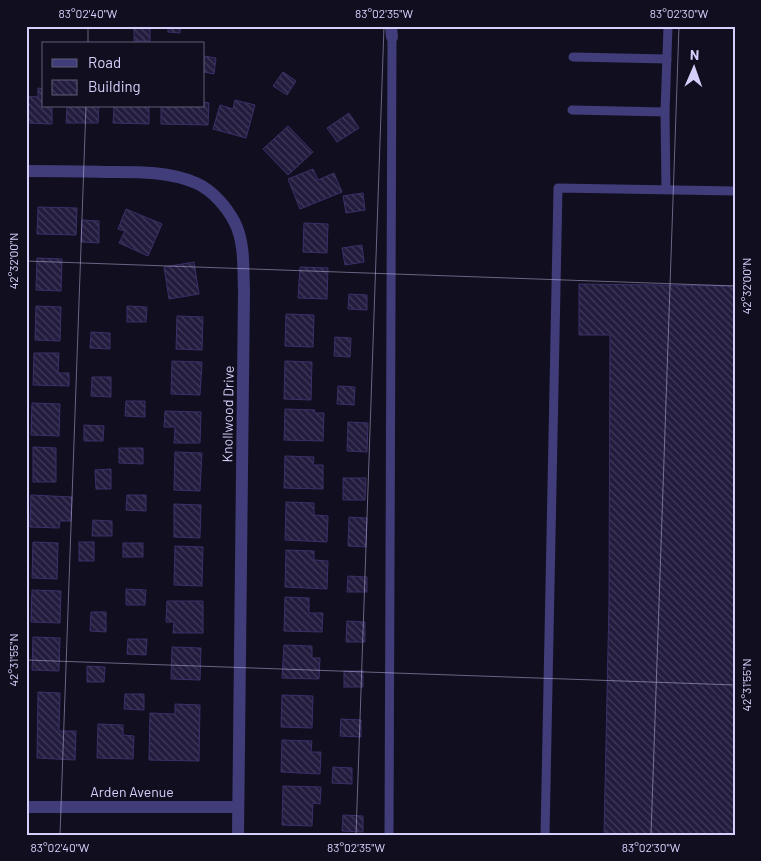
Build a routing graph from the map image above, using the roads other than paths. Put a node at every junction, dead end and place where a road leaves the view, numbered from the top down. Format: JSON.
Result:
{"nodes":[{"id":1,"x":668,"y":26,"type":"edge"},
{"id":2,"x":392,"y":32,"type":"edge"},
{"id":3,"x":573,"y":57,"type":"dead end"},
{"id":4,"x":667,"y":59,"type":"junction"},
{"id":5,"x":572,"y":110,"type":"dead end"},
{"id":6,"x":665,"y":112,"type":"junction"},
{"id":7,"x":26,"y":171,"type":"edge"},
{"id":8,"x":666,"y":189,"type":"junction"},
{"id":9,"x":735,"y":191,"type":"edge"},
{"id":10,"x":26,"y":807,"type":"edge"},
{"id":11,"x":238,"y":807,"type":"junction"},
{"id":12,"x":238,"y":835,"type":"edge"},
{"id":13,"x":389,"y":835,"type":"edge"},
{"id":14,"x":545,"y":835,"type":"edge"}],
"edges":[{"from":1,"to":4,"type":"lane"},
{"from":2,"to":13,"type":"lane"},
{"from":3,"to":4,"type":"lane"},
{"from":4,"to":6,"type":"lane"},
{"from":5,"to":6,"type":"lane"},
{"from":6,"to":8,"type":"lane"},
{"from":7,"to":11,"type":"street","name":"Knollwood Drive"},
{"from":8,"to":9,"type":"lane"},
{"from":8,"to":14,"type":"lane"},
{"from":10,"to":11,"type":"street","name":"Arden Avenue"},
{"from":11,"to":12,"type":"street","name":"Knollwood Drive"}]}
